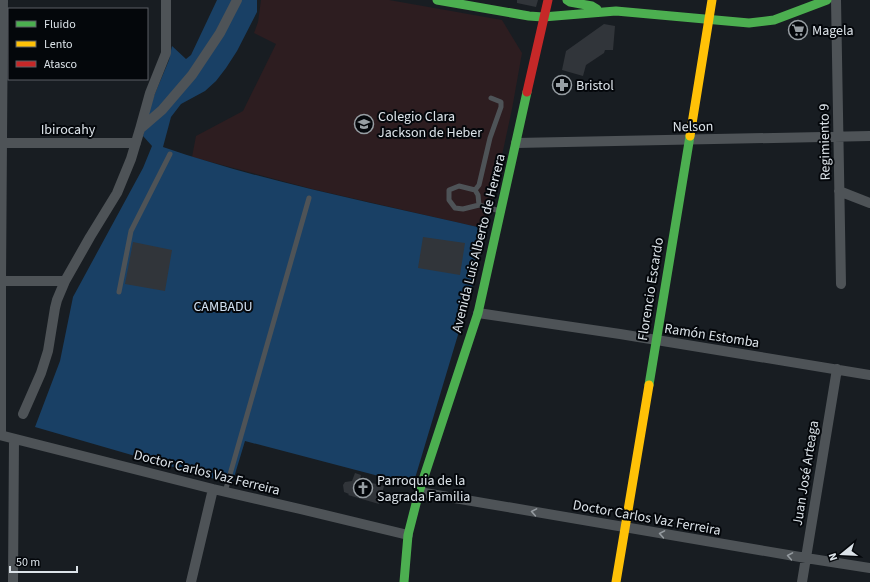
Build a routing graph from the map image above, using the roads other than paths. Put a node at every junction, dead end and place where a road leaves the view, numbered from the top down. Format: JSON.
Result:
{"nodes":[{"id":1,"x":3,"y":0,"type":"edge"},
{"id":2,"x":166,"y":0,"type":"edge"},
{"id":3,"x":237,"y":0,"type":"edge"},
{"id":4,"x":437,"y":0,"type":"edge"},
{"id":5,"x":548,"y":0,"type":"edge"},
{"id":6,"x":567,"y":0,"type":"edge"},
{"id":7,"x":712,"y":0,"type":"edge"},
{"id":8,"x":827,"y":0,"type":"edge"},
{"id":9,"x":836,"y":0,"type":"edge"},
{"id":10,"x":601,"y":11,"type":"junction"},
{"id":11,"x":544,"y":17,"type":"junction"},
{"id":12,"x":708,"y":20,"type":"junction"},
{"id":13,"x":491,"y":98,"type":"dead end"},
{"id":14,"x":140,"y":129,"type":"junction"},
{"id":15,"x":870,"y":136,"type":"edge"},
{"id":16,"x":838,"y":137,"type":"junction"},
{"id":17,"x":689,"y":140,"type":"junction"},
{"id":18,"x":1,"y":143,"type":"edge"},
{"id":19,"x":136,"y":143,"type":"junction"},
{"id":20,"x":516,"y":143,"type":"junction"},
{"id":21,"x":170,"y":154,"type":"dead end"},
{"id":22,"x":475,"y":190,"type":"junction"},
{"id":23,"x":839,"y":191,"type":"junction"},
{"id":24,"x":309,"y":198,"type":"dead end"},
{"id":25,"x":870,"y":203,"type":"edge"},
{"id":26,"x":479,"y":205,"type":"junction"},
{"id":27,"x":501,"y":212,"type":"junction"},
{"id":28,"x":0,"y":281,"type":"edge"},
{"id":29,"x":65,"y":281,"type":"junction"},
{"id":30,"x":840,"y":284,"type":"dead end"},
{"id":31,"x":119,"y":292,"type":"dead end"},
{"id":32,"x":478,"y":314,"type":"junction"},
{"id":33,"x":656,"y":340,"type":"junction"},
{"id":34,"x":837,"y":370,"type":"junction"},
{"id":35,"x":870,"y":375,"type":"edge"},
{"id":36,"x":23,"y":414,"type":"dead end"},
{"id":37,"x":1,"y":435,"type":"edge"},
{"id":38,"x":14,"y":439,"type":"junction"},
{"id":39,"x":212,"y":489,"type":"junction"},
{"id":40,"x":225,"y":492,"type":"junction"},
{"id":41,"x":419,"y":492,"type":"junction"},
{"id":42,"x":625,"y":528,"type":"junction"},
{"id":43,"x":408,"y":535,"type":"junction"},
{"id":44,"x":806,"y":558,"type":"junction"},
{"id":45,"x":870,"y":568,"type":"edge"},
{"id":46,"x":13,"y":582,"type":"edge"},
{"id":47,"x":191,"y":582,"type":"edge"},
{"id":48,"x":404,"y":582,"type":"edge"},
{"id":49,"x":616,"y":582,"type":"edge"},
{"id":50,"x":802,"y":582,"type":"edge"}],
"edges":[{"from":1,"to":18,"type":"street"},
{"from":2,"to":14,"type":"street"},
{"from":3,"to":14,"type":"street"},
{"from":4,"to":11,"type":"street"},
{"from":5,"to":11,"type":"street","name":"Avenida Luis Alberto de Herrera"},
{"from":6,"to":10,"type":"street"},
{"from":7,"to":12,"type":"street","name":"Florencio Escardo"},
{"from":8,"to":12,"type":"street"},
{"from":9,"to":16,"type":"street","name":"Regimiento 9"},
{"from":10,"to":11,"type":"street"},
{"from":10,"to":12,"type":"street"},
{"from":11,"to":20,"type":"street","name":"Avenida Luis Alberto de Herrera"},
{"from":12,"to":17,"type":"street","name":"Florencio Escardo"},
{"from":13,"to":22,"type":"lane"},
{"from":14,"to":19,"type":"street"},
{"from":15,"to":16,"type":"street","name":"Nelson"},
{"from":16,"to":17,"type":"street","name":"Nelson"},
{"from":16,"to":23,"type":"street","name":"Regimiento 9"},
{"from":17,"to":20,"type":"street","name":"Nelson"},
{"from":17,"to":33,"type":"street","name":"Florencio Escardo"},
{"from":18,"to":19,"type":"street","name":"Ibirocahy"},
{"from":18,"to":28,"type":"street"},
{"from":19,"to":29,"type":"street"},
{"from":20,"to":27,"type":"street","name":"Avenida Luis Alberto de Herrera"},
{"from":21,"to":31,"type":"lane"},
{"from":22,"to":26,"type":"lane"},
{"from":22,"to":26,"type":"lane"},
{"from":23,"to":25,"type":"street"},
{"from":23,"to":30,"type":"street","name":"Regimiento 9"},
{"from":24,"to":40,"type":"lane"},
{"from":26,"to":27,"type":"lane"},
{"from":27,"to":32,"type":"street","name":"Avenida Luis Alberto de Herrera"},
{"from":28,"to":29,"type":"street"},
{"from":28,"to":37,"type":"street"},
{"from":29,"to":36,"type":"street"},
{"from":32,"to":33,"type":"street","name":"Ramón Estomba"},
{"from":32,"to":41,"type":"street","name":"Avenida Luis Alberto de Herrera"},
{"from":33,"to":34,"type":"street","name":"Ramón Estomba"},
{"from":33,"to":42,"type":"street","name":"Florencio Escardo"},
{"from":34,"to":35,"type":"street","name":"Ramón Estomba"},
{"from":34,"to":44,"type":"street","name":"Juan José Arteaga"},
{"from":37,"to":38,"type":"street","name":"Doctor Carlos Vaz Ferreira"},
{"from":38,"to":39,"type":"street","name":"Doctor Carlos Vaz Ferreira"},
{"from":38,"to":46,"type":"street"},
{"from":39,"to":40,"type":"street","name":"Doctor Carlos Vaz Ferreira"},
{"from":39,"to":47,"type":"street"},
{"from":40,"to":43,"type":"street","name":"Doctor Carlos Vaz Ferreira"},
{"from":42,"to":41,"type":"street","name":"Doctor Carlos Vaz Ferreira","one_way":true},
{"from":41,"to":43,"type":"street","name":"Avenida Luis Alberto de Herrera"},
{"from":44,"to":42,"type":"street","name":"Doctor Carlos Vaz Ferreira","one_way":true},
{"from":42,"to":49,"type":"street","name":"Florencio Escardo"},
{"from":43,"to":48,"type":"street","name":"Avenida Luis Alberto de Herrera"},
{"from":44,"to":45,"type":"street","name":"Doctor Carlos Vaz Ferreira"},
{"from":44,"to":50,"type":"street","name":"Juan José Arteaga"}]}
